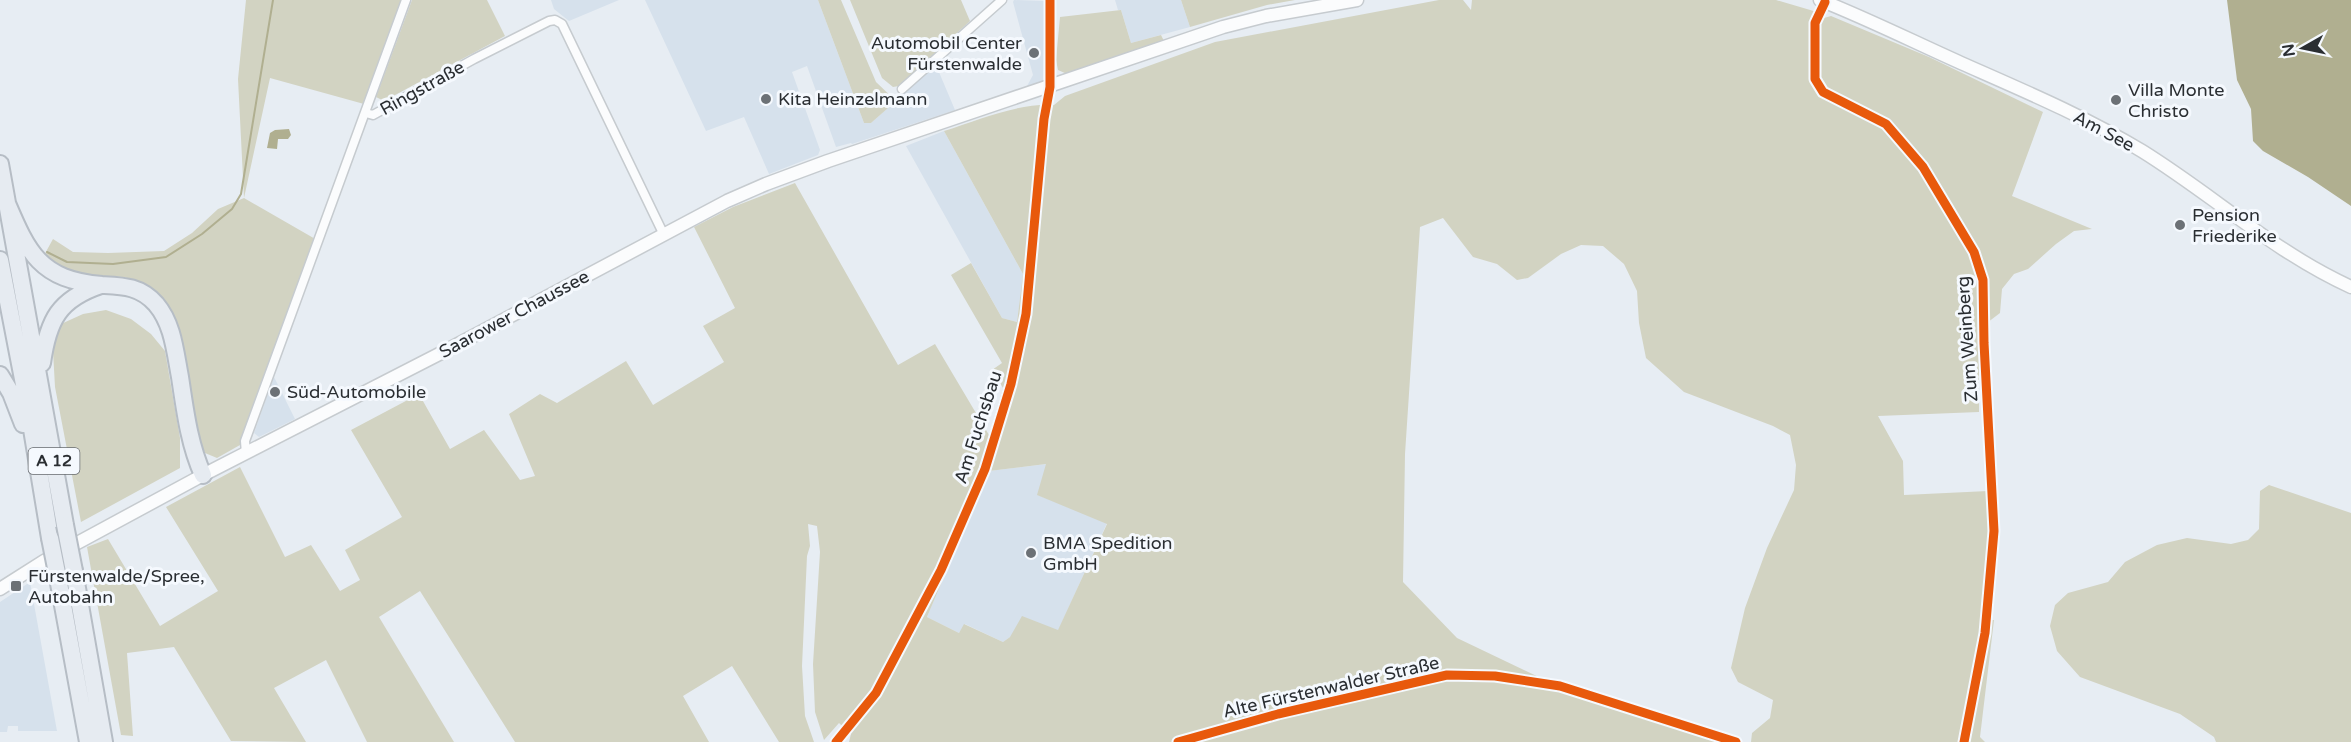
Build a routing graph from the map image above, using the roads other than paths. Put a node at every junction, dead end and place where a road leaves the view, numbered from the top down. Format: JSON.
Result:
{"nodes":[{"id":1,"x":406,"y":0,"type":"edge"},
{"id":2,"x":1002,"y":0,"type":"edge"},
{"id":3,"x":1050,"y":0,"type":"edge"},
{"id":4,"x":1357,"y":0,"type":"edge"},
{"id":5,"x":1822,"y":1,"type":"edge"},
{"id":6,"x":1050,"y":87,"type":"junction"},
{"id":7,"x":902,"y":90,"type":"dead end"},
{"id":8,"x":366,"y":113,"type":"junction"},
{"id":9,"x":0,"y":165,"type":"edge"},
{"id":10,"x":6,"y":201,"type":"junction"},
{"id":11,"x":663,"y":233,"type":"junction"},
{"id":12,"x":0,"y":260,"type":"edge"},
{"id":13,"x":102,"y":285,"type":"junction"},
{"id":14,"x":2351,"y":287,"type":"edge"},
{"id":15,"x":0,"y":375,"type":"edge"},
{"id":16,"x":44,"y":398,"type":"junction"},
{"id":17,"x":246,"y":454,"type":"junction"},
{"id":18,"x":37,"y":461,"type":"junction"},
{"id":19,"x":203,"y":475,"type":"junction"},
{"id":20,"x":0,"y":589,"type":"edge"},
{"id":21,"x":103,"y":734,"type":"edge"},
{"id":22,"x":88,"y":742,"type":"edge"},
{"id":23,"x":836,"y":742,"type":"edge"},
{"id":24,"x":1178,"y":742,"type":"edge"},
{"id":25,"x":1736,"y":742,"type":"edge"},
{"id":26,"x":1964,"y":742,"type":"edge"}],
"edges":[{"from":1,"to":8,"type":"street"},
{"from":2,"to":7,"type":"street"},
{"from":3,"to":6,"type":"street","name":"Am Fuchsbau"},
{"from":4,"to":6,"type":"main road","name":"Saarower Chaussee"},
{"from":5,"to":14,"type":"main road","name":"Am See"},
{"from":5,"to":26,"type":"street","name":"Zum Weinberg"},
{"from":6,"to":11,"type":"main road","name":"Saarower Chaussee"},
{"from":6,"to":23,"type":"street","name":"Am Fuchsbau"},
{"from":8,"to":11,"type":"street","name":"Ringstraße"},
{"from":8,"to":17,"type":"street","name":"Ringstraße"},
{"from":9,"to":10,"type":"highway","number":"A 12"},
{"from":10,"to":13,"type":"highway"},
{"from":10,"to":16,"type":"highway","number":"A 12"},
{"from":11,"to":17,"type":"main road","name":"Saarower Chaussee"},
{"from":12,"to":18,"type":"highway","number":"A 12"},
{"from":13,"to":16,"type":"highway"},
{"from":13,"to":19,"type":"highway"},
{"from":15,"to":18,"type":"highway"},
{"from":16,"to":21,"type":"highway","number":"A 12","bridge":true},
{"from":17,"to":19,"type":"main road","name":"Saarower Chaussee"},
{"from":18,"to":22,"type":"highway","number":"A 12","bridge":true},
{"from":19,"to":20,"type":"main road","name":"Saarower Chaussee"},
{"from":24,"to":25,"type":"street","name":"Alte Fürstenwalder Straße"}]}
